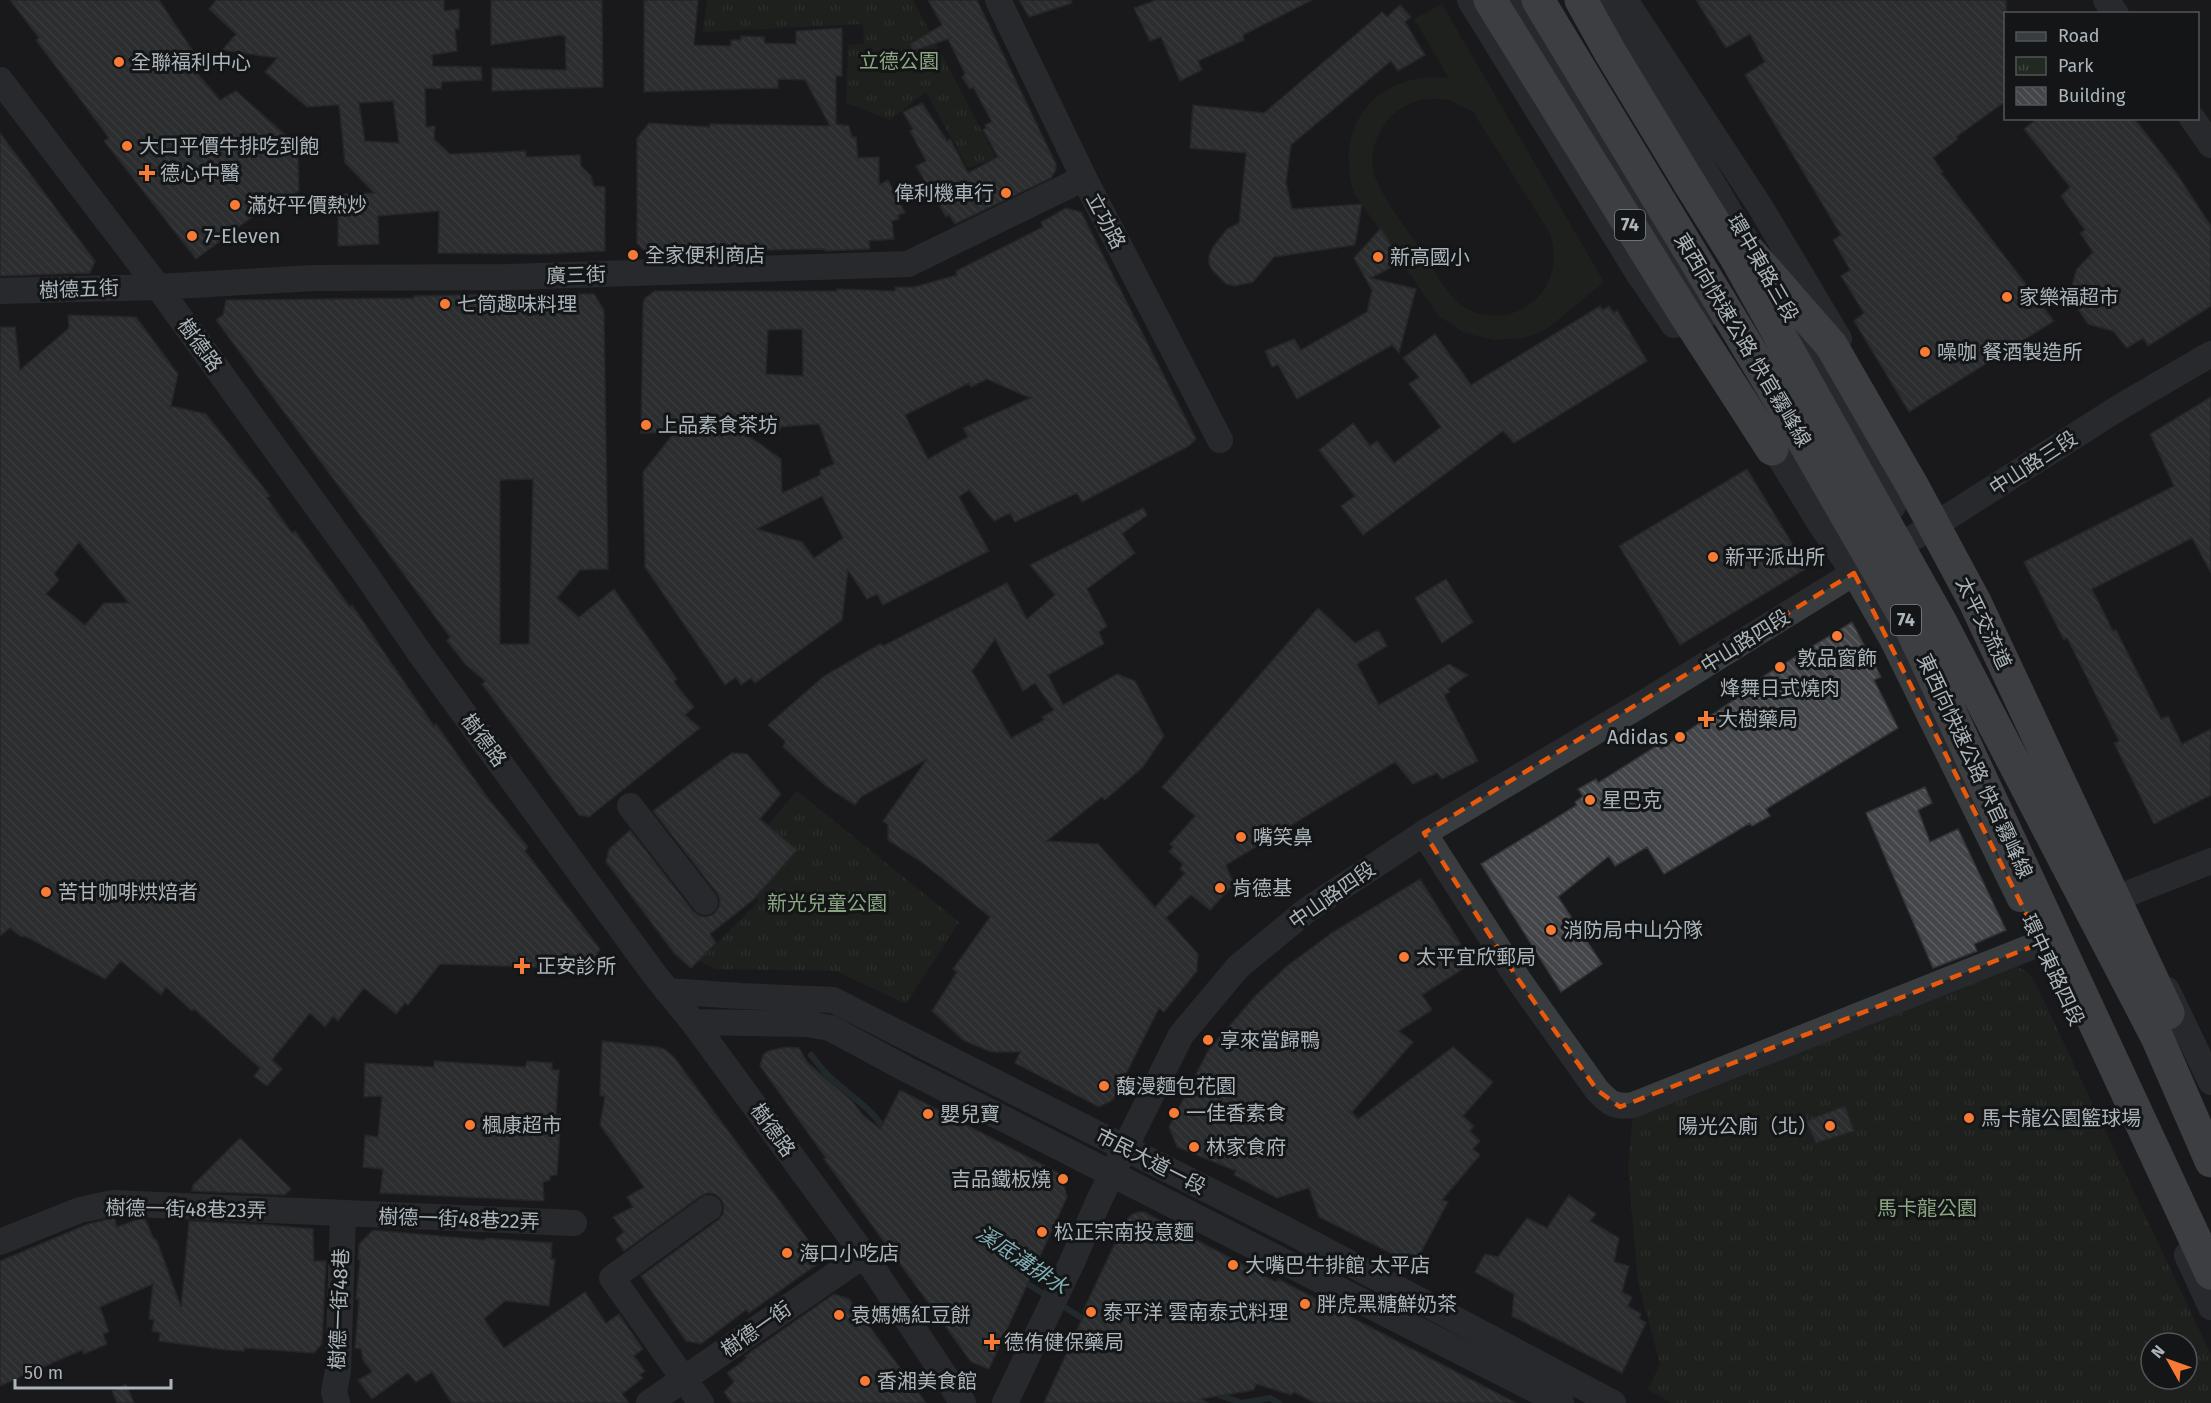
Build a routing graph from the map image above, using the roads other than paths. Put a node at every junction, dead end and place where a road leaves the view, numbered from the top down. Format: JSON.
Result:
{"nodes":[{"id":1,"x":998,"y":0,"type":"edge"},
{"id":2,"x":1470,"y":0,"type":"edge"},
{"id":3,"x":1490,"y":0,"type":"edge"},
{"id":4,"x":1512,"y":0,"type":"edge"},
{"id":5,"x":1538,"y":0,"type":"edge"},
{"id":6,"x":1581,"y":0,"type":"edge"},
{"id":7,"x":1605,"y":0,"type":"edge"},
{"id":8,"x":1625,"y":0,"type":"edge"},
{"id":9,"x":0,"y":80,"type":"edge"},
{"id":10,"x":2193,"y":120,"type":"edge"},
{"id":11,"x":2211,"y":145,"type":"edge"},
{"id":12,"x":1084,"y":178,"type":"junction"},
{"id":13,"x":1690,"y":184,"type":"junction"},
{"id":14,"x":158,"y":287,"type":"junction"},
{"id":15,"x":0,"y":291,"type":"edge"},
{"id":16,"x":2211,"y":354,"type":"edge"},
{"id":17,"x":1220,"y":440,"type":"dead end"},
{"id":18,"x":1772,"y":448,"type":"junction"},
{"id":19,"x":1943,"y":520,"type":"junction"},
{"id":20,"x":1910,"y":540,"type":"junction"},
{"id":21,"x":1854,"y":573,"type":"junction"},
{"id":22,"x":630,"y":806,"type":"dead end"},
{"id":23,"x":1424,"y":833,"type":"junction"},
{"id":24,"x":2211,"y":861,"type":"edge"},
{"id":25,"x":2122,"y":896,"type":"junction"},
{"id":26,"x":705,"y":902,"type":"dead end"},
{"id":27,"x":2042,"y":943,"type":"junction"},
{"id":28,"x":667,"y":990,"type":"junction"},
{"id":29,"x":693,"y":1022,"type":"junction"},
{"id":30,"x":2211,"y":1082,"type":"edge"},
{"id":31,"x":2211,"y":1104,"type":"edge"},
{"id":32,"x":1125,"y":1148,"type":"junction"},
{"id":33,"x":2211,"y":1161,"type":"edge"},
{"id":34,"x":2211,"y":1167,"type":"edge"},
{"id":35,"x":1112,"y":1175,"type":"junction"},
{"id":36,"x":709,"y":1208,"type":"dead end"},
{"id":37,"x":343,"y":1214,"type":"junction"},
{"id":38,"x":574,"y":1223,"type":"dead end"},
{"id":39,"x":0,"y":1242,"type":"edge"},
{"id":40,"x":864,"y":1255,"type":"junction"},
{"id":41,"x":2211,"y":1273,"type":"edge"},
{"id":42,"x":2211,"y":1307,"type":"edge"},
{"id":43,"x":684,"y":1379,"type":"junction"},
{"id":44,"x":337,"y":1403,"type":"edge"},
{"id":45,"x":649,"y":1403,"type":"edge"},
{"id":46,"x":701,"y":1403,"type":"edge"},
{"id":47,"x":963,"y":1403,"type":"edge"},
{"id":48,"x":1005,"y":1403,"type":"edge"},
{"id":49,"x":1560,"y":1403,"type":"edge"},
{"id":50,"x":1613,"y":1403,"type":"edge"}],
"edges":[{"from":1,"to":12,"type":"street","name":"立功路"},
{"from":2,"to":18,"type":"street"},
{"from":3,"to":18,"type":"highway","number":"74"},
{"from":4,"to":18,"type":"street"},
{"from":5,"to":41,"type":"highway","name":"東西向快速公路 快官霧峰線","number":"74","bridge":true},
{"from":6,"to":13,"type":"highway","name":"東西向快速公路 快官霧峰線","number":"74"},
{"from":7,"to":20,"type":"street","name":"環中東路三段"},
{"from":8,"to":19,"type":"street","name":"環中東路三段"},
{"from":9,"to":14,"type":"street","name":"樹德路"},
{"from":10,"to":11,"type":"street"},
{"from":12,"to":14,"type":"street","name":"廣三街"},
{"from":12,"to":17,"type":"street","name":"立功路"},
{"from":13,"to":31,"type":"highway","name":"太平交流道","number":"74","bridge":true},
{"from":13,"to":33,"type":"highway","name":"東西向快速公路 快官霧峰線","number":"74","bridge":true},
{"from":14,"to":15,"type":"street","name":"樹德五街"},
{"from":14,"to":28,"type":"street","name":"樹德路"},
{"from":16,"to":19,"type":"street","name":"中山路三段"},
{"from":18,"to":21,"type":"street"},
{"from":19,"to":20,"type":"street","name":"中山路三段"},
{"from":19,"to":25,"type":"street"},
{"from":20,"to":21,"type":"street","name":"中山路三段"},
{"from":20,"to":34,"type":"street"},
{"from":21,"to":23,"type":"street","name":"中山路四段"},
{"from":21,"to":27,"type":"street","name":"環中東路四段"},
{"from":22,"to":26,"type":"street"},
{"from":23,"to":27,"type":"street"},
{"from":23,"to":32,"type":"street","name":"中山路四段"},
{"from":24,"to":25,"type":"street"},
{"from":25,"to":30,"type":"street"},
{"from":27,"to":42,"type":"street","name":"環中東路四段"},
{"from":28,"to":29,"type":"street","name":"樹德路"},
{"from":28,"to":32,"type":"street","name":"市民大道一段"},
{"from":29,"to":35,"type":"street","name":"市民大道一段"},
{"from":29,"to":40,"type":"street","name":"樹德路"},
{"from":32,"to":35,"type":"street","name":"中山路四段"},
{"from":32,"to":50,"type":"street","name":"市民大道一段"},
{"from":35,"to":48,"type":"street","name":"中山路四段"},
{"from":35,"to":49,"type":"street","name":"市民大道一段"},
{"from":36,"to":43,"type":"street"},
{"from":37,"to":38,"type":"street","name":"樹德一街48巷22弄"},
{"from":37,"to":39,"type":"street","name":"樹德一街48巷23弄"},
{"from":37,"to":44,"type":"street","name":"樹德一街48巷"},
{"from":40,"to":43,"type":"street","name":"樹德一街"},
{"from":40,"to":47,"type":"street","name":"樹德路"},
{"from":43,"to":45,"type":"street","name":"樹德一街"},
{"from":43,"to":46,"type":"street"}]}
